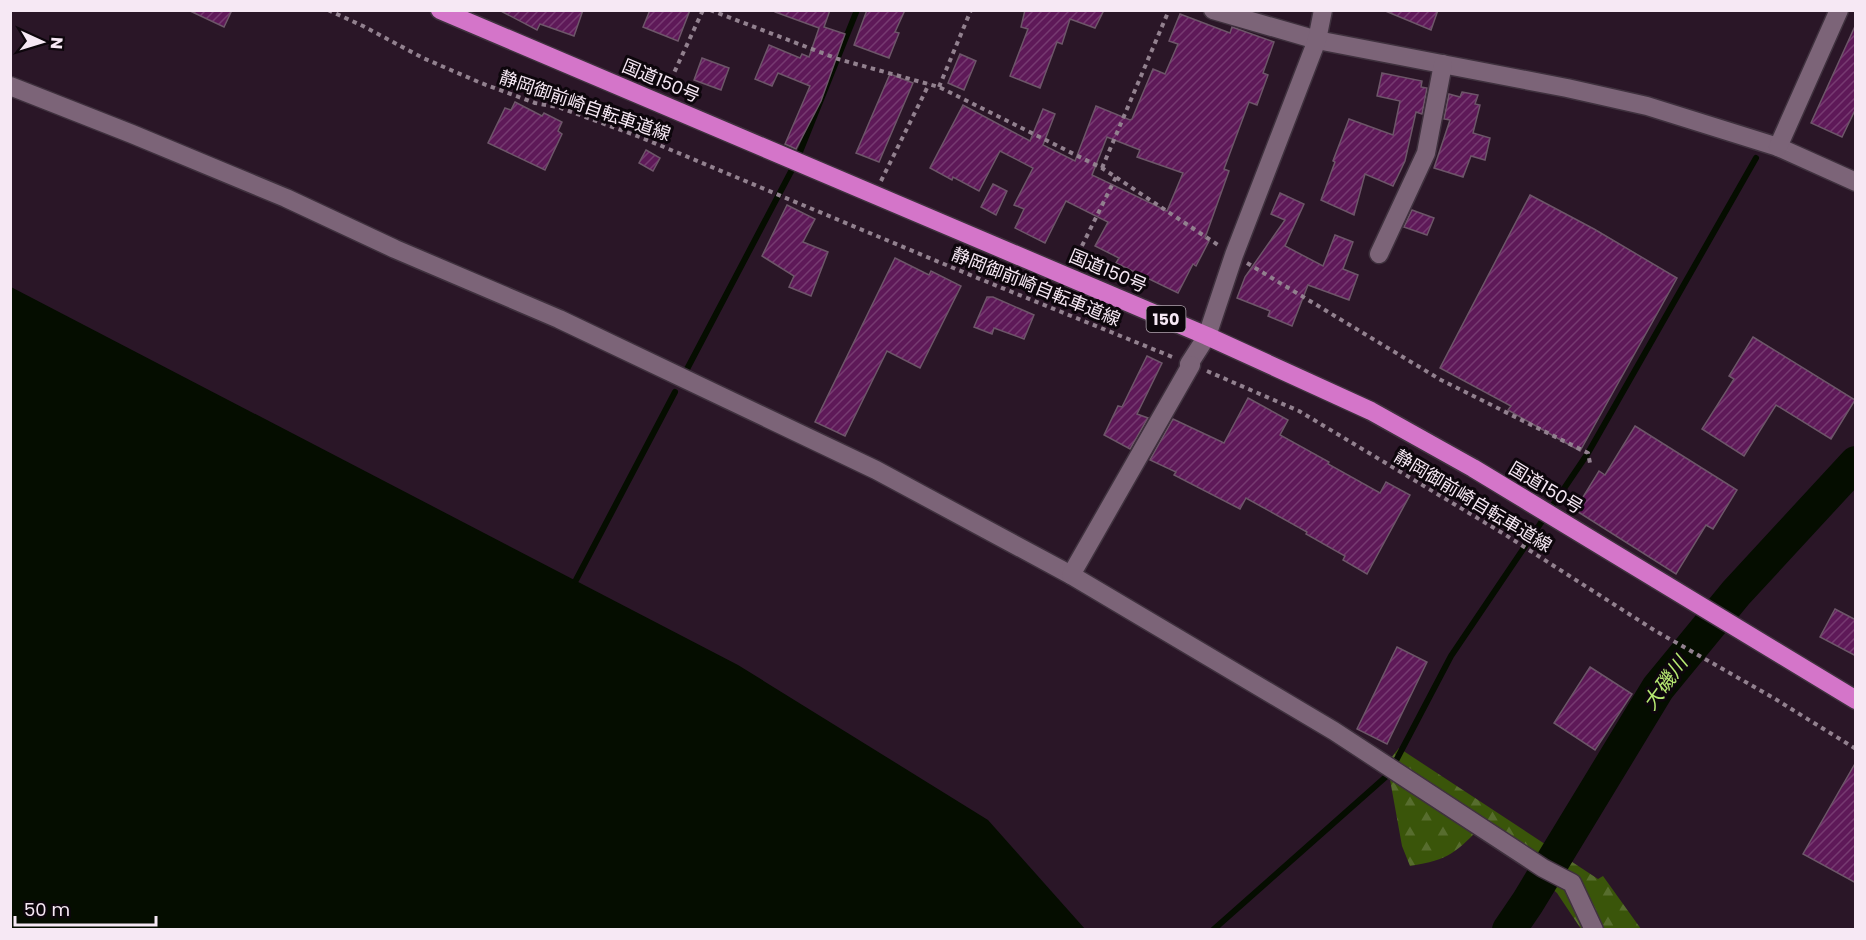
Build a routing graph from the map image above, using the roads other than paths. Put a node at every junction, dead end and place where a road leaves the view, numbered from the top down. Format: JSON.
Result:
{"nodes":[{"id":1,"x":440,"y":10,"type":"edge"},
{"id":2,"x":1213,"y":10,"type":"edge"},
{"id":3,"x":1323,"y":10,"type":"edge"},
{"id":4,"x":1839,"y":10,"type":"edge"},
{"id":5,"x":471,"y":16,"type":"edge"},
{"id":6,"x":1317,"y":40,"type":"junction"},
{"id":7,"x":1443,"y":64,"type":"junction"},
{"id":8,"x":10,"y":86,"type":"edge"},
{"id":9,"x":1778,"y":147,"type":"junction"},
{"id":10,"x":1856,"y":182,"type":"edge"},
{"id":11,"x":1378,"y":254,"type":"dead end"},
{"id":12,"x":1207,"y":336,"type":"junction"},
{"id":13,"x":1071,"y":575,"type":"junction"},
{"id":14,"x":1856,"y":700,"type":"edge"},
{"id":15,"x":1594,"y":930,"type":"edge"}],
"edges":[{"from":1,"to":5,"type":"highway","name":"国道150号","number":"150"},
{"from":2,"to":6,"type":"street"},
{"from":3,"to":6,"type":"street"},
{"from":4,"to":9,"type":"street"},
{"from":5,"to":12,"type":"highway","name":"国道150号","number":"150"},
{"from":6,"to":7,"type":"street"},
{"from":6,"to":12,"type":"street"},
{"from":7,"to":9,"type":"street"},
{"from":7,"to":11,"type":"street"},
{"from":8,"to":13,"type":"street"},
{"from":9,"to":10,"type":"street"},
{"from":12,"to":13,"type":"street"},
{"from":12,"to":14,"type":"highway","name":"国道150号","number":"150"},
{"from":13,"to":15,"type":"street"}]}
